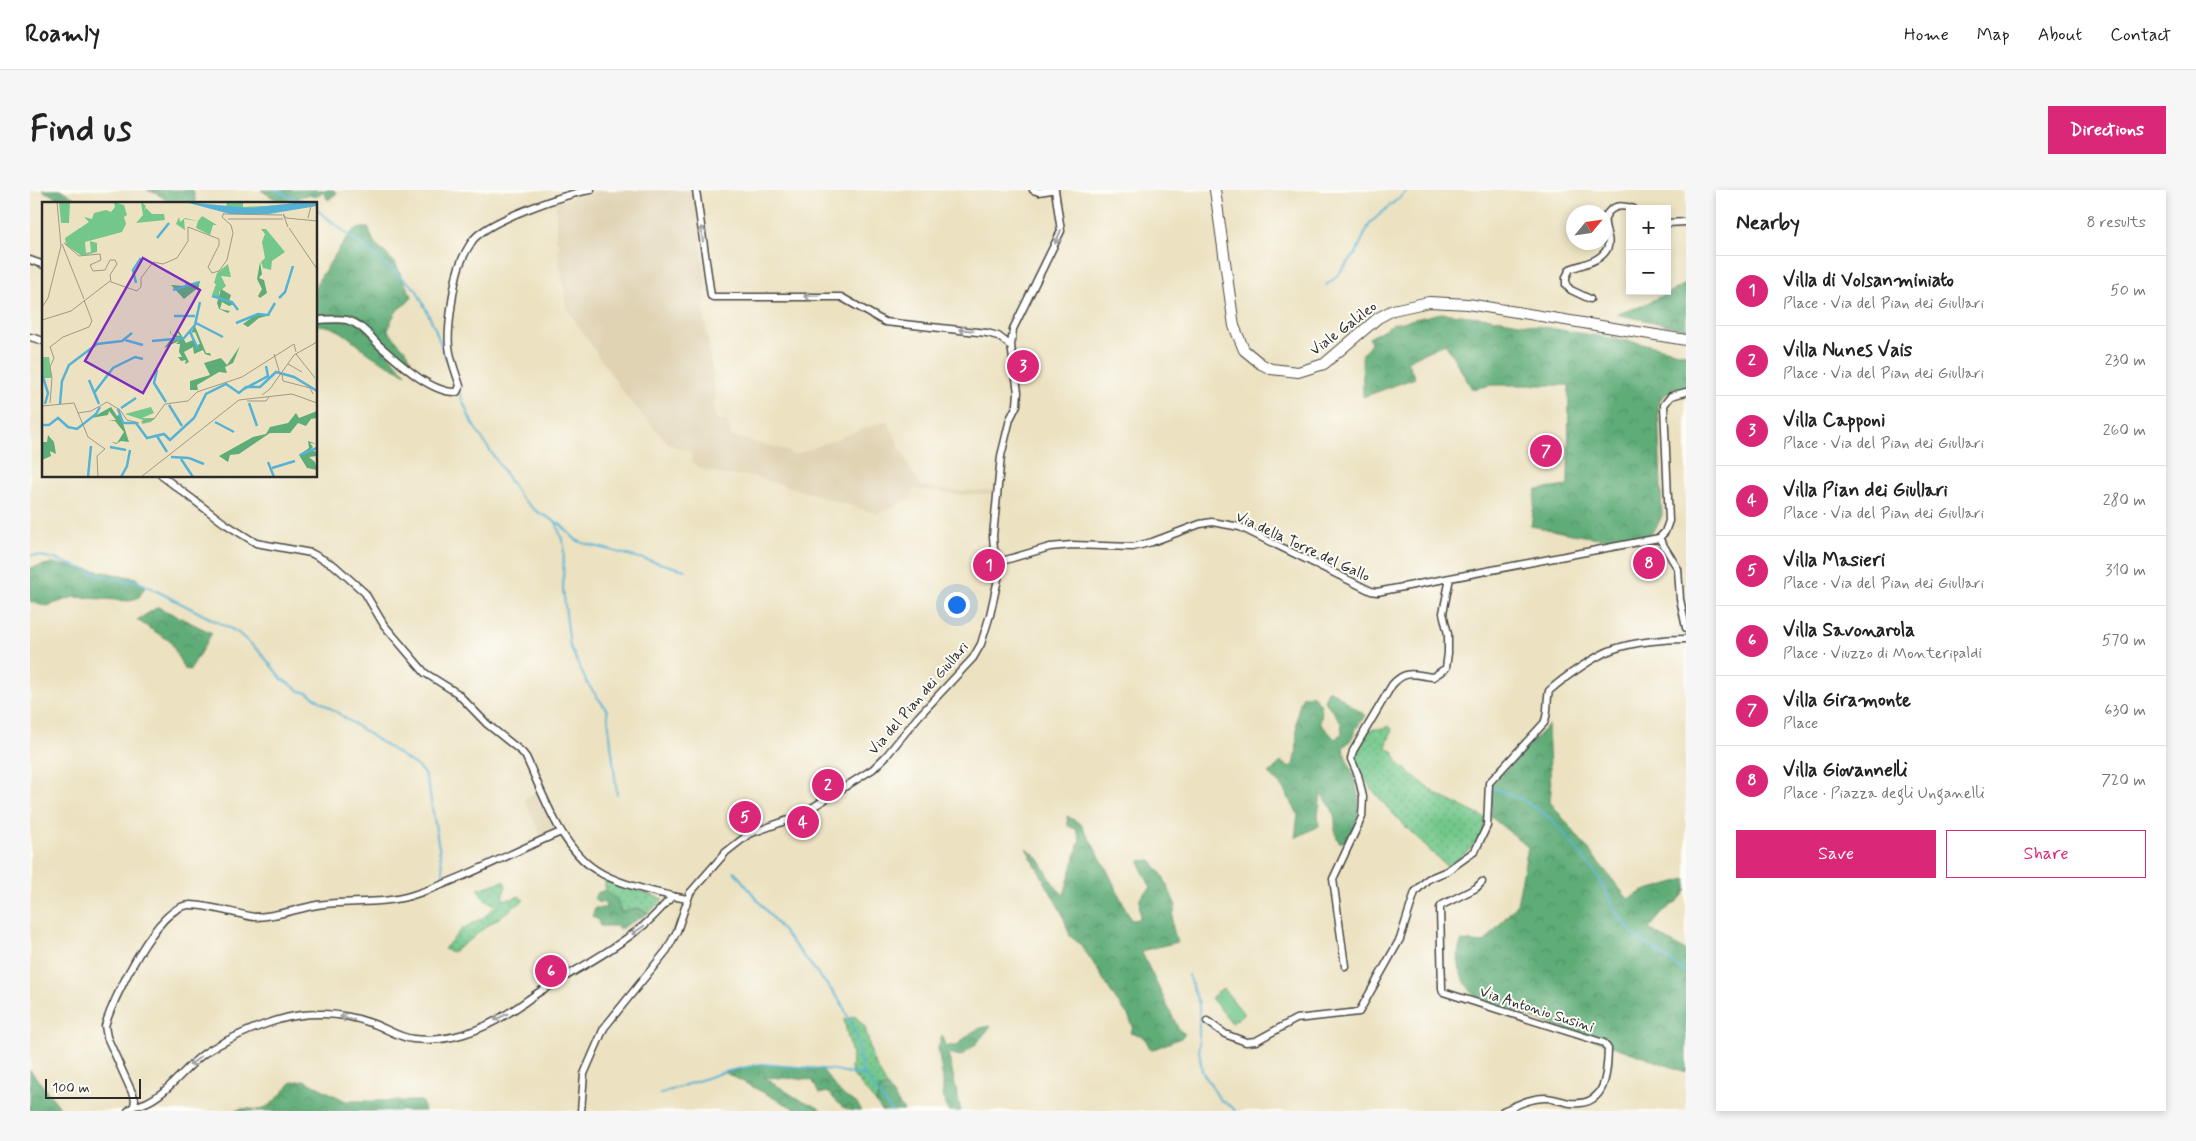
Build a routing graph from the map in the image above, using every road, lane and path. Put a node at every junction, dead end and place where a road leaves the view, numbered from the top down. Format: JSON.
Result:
{"nodes":[{"id":1,"x":591,"y":190,"type":"edge"},
{"id":2,"x":696,"y":190,"type":"edge"},
{"id":3,"x":1033,"y":190,"type":"edge"},
{"id":4,"x":1053,"y":190,"type":"edge"},
{"id":5,"x":1215,"y":190,"type":"edge"},
{"id":6,"x":1626,"y":207,"type":"edge"},
{"id":7,"x":1686,"y":222,"type":"edge"},
{"id":8,"x":1671,"y":223,"type":"edge"},
{"id":9,"x":30,"y":260,"type":"edge"},
{"id":10,"x":42,"y":264,"type":"edge"},
{"id":11,"x":1590,"y":299,"type":"dead end"},
{"id":12,"x":318,"y":320,"type":"edge"},
{"id":13,"x":30,"y":337,"type":"edge"},
{"id":14,"x":1686,"y":340,"type":"edge"},
{"id":15,"x":42,"y":341,"type":"edge"},
{"id":16,"x":1011,"y":346,"type":"junction"},
{"id":17,"x":1686,"y":392,"type":"edge"},
{"id":18,"x":165,"y":478,"type":"edge"},
{"id":19,"x":1659,"y":538,"type":"junction"},
{"id":20,"x":1002,"y":562,"type":"junction"},
{"id":21,"x":1450,"y":578,"type":"junction"},
{"id":22,"x":1686,"y":628,"type":"edge"},
{"id":23,"x":1686,"y":639,"type":"edge"},
{"id":24,"x":561,"y":832,"type":"junction"},
{"id":25,"x":1482,"y":882,"type":"dead end"},
{"id":26,"x":673,"y":896,"type":"junction"},
{"id":27,"x":687,"y":899,"type":"junction"},
{"id":28,"x":1344,"y":966,"type":"dead end"},
{"id":29,"x":1207,"y":1021,"type":"dead end"},
{"id":30,"x":131,"y":1109,"type":"edge"},
{"id":31,"x":581,"y":1111,"type":"edge"},
{"id":32,"x":1502,"y":1111,"type":"edge"}],
"edges":[{"from":1,"to":12,"type":"street"},
{"from":16,"to":2,"type":"street","one_way":true},
{"from":3,"to":4,"type":"street"},
{"from":4,"to":16,"type":"street","one_way":true},
{"from":5,"to":14,"type":"main road","name":"Viale Galileo"},
{"from":6,"to":11,"type":"street"},
{"from":7,"to":8,"type":"street"},
{"from":9,"to":10,"type":"street"},
{"from":13,"to":15,"type":"street"},
{"from":16,"to":20,"type":"street"},
{"from":17,"to":19,"type":"street"},
{"from":18,"to":24,"type":"street"},
{"from":19,"to":21,"type":"street","name":"Via della Torre del Gallo"},
{"from":19,"to":22,"type":"street"},
{"from":20,"to":21,"type":"street","name":"Via della Torre del Gallo"},
{"from":20,"to":27,"type":"street","name":"Via del Pian dei Giullari"},
{"from":21,"to":28,"type":"street"},
{"from":23,"to":29,"type":"street"},
{"from":24,"to":26,"type":"street"},
{"from":24,"to":30,"type":"street"},
{"from":25,"to":32,"type":"street","name":"Via Antonio Susini"},
{"from":26,"to":27,"type":"street"},
{"from":26,"to":30,"type":"street","one_way":true},
{"from":27,"to":31,"type":"street","name":"Via del Pian dei Giullari"}]}
